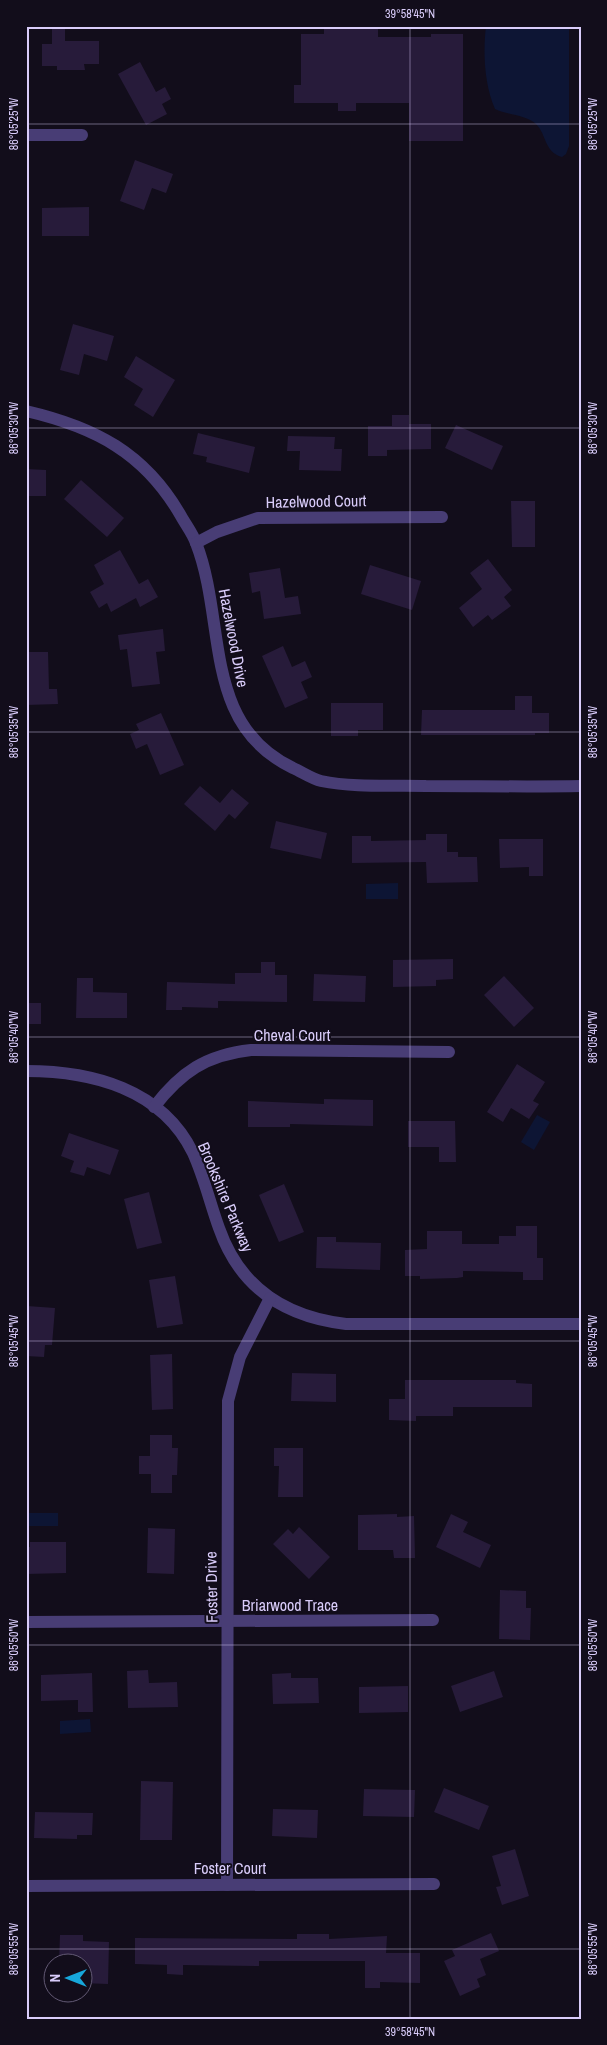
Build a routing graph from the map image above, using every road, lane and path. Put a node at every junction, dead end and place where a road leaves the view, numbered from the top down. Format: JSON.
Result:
{"nodes":[{"id":1,"x":26,"y":135,"type":"edge"},
{"id":2,"x":82,"y":135,"type":"dead end"},
{"id":3,"x":26,"y":411,"type":"edge"},
{"id":4,"x":442,"y":516,"type":"dead end"},
{"id":5,"x":196,"y":542,"type":"junction"},
{"id":6,"x":581,"y":786,"type":"edge"},
{"id":7,"x":450,"y":1052,"type":"dead end"},
{"id":8,"x":26,"y":1071,"type":"edge"},
{"id":9,"x":154,"y":1107,"type":"junction"},
{"id":10,"x":270,"y":1298,"type":"junction"},
{"id":11,"x":581,"y":1324,"type":"edge"},
{"id":12,"x":433,"y":1620,"type":"dead end"},
{"id":13,"x":26,"y":1622,"type":"edge"},
{"id":14,"x":228,"y":1622,"type":"junction"},
{"id":15,"x":434,"y":1884,"type":"dead end"},
{"id":16,"x":227,"y":1885,"type":"junction"},
{"id":17,"x":26,"y":1886,"type":"edge"}],
"edges":[{"from":1,"to":2,"type":"street"},
{"from":3,"to":5,"type":"street","name":"Hazelwood Drive"},
{"from":4,"to":5,"type":"street","name":"Hazelwood Court"},
{"from":5,"to":6,"type":"street","name":"Hazelwood Drive"},
{"from":7,"to":9,"type":"street","name":"Cheval Court"},
{"from":8,"to":9,"type":"street","name":"Brookshire Parkway"},
{"from":9,"to":10,"type":"street","name":"Brookshire Parkway"},
{"from":10,"to":11,"type":"street","name":"Brookshire Parkway"},
{"from":10,"to":14,"type":"street","name":"Foster Drive"},
{"from":12,"to":14,"type":"street","name":"Briarwood Trace"},
{"from":13,"to":14,"type":"street","name":"Briarwood Trace"},
{"from":14,"to":16,"type":"street","name":"Foster Drive"},
{"from":15,"to":16,"type":"street","name":"Foster Court"},
{"from":16,"to":17,"type":"street","name":"Foster Court"}]}
